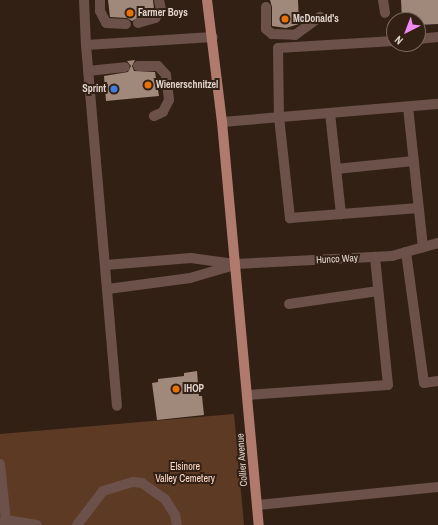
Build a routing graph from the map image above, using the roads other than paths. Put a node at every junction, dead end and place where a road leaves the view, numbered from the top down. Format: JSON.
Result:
{"nodes":[{"id":1,"x":84,"y":0,"type":"edge"},
{"id":2,"x":100,"y":0,"type":"edge"},
{"id":3,"x":160,"y":0,"type":"edge"},
{"id":4,"x":208,"y":0,"type":"edge"},
{"id":5,"x":384,"y":0,"type":"edge"},
{"id":6,"x":266,"y":7,"type":"dead end"},
{"id":7,"x":384,"y":13,"type":"dead end"},
{"id":8,"x":320,"y":17,"type":"dead end"},
{"id":9,"x":138,"y":23,"type":"dead end"},
{"id":10,"x":126,"y":24,"type":"dead end"},
{"id":11,"x":213,"y":37,"type":"junction"},
{"id":12,"x":438,"y":37,"type":"edge"},
{"id":13,"x":426,"y":38,"type":"edge"},
{"id":14,"x":386,"y":41,"type":"edge"},
{"id":15,"x":86,"y":45,"type":"junction"},
{"id":16,"x":138,"y":66,"type":"dead end"},
{"id":17,"x":125,"y":67,"type":"dead end"},
{"id":18,"x":88,"y":71,"type":"junction"},
{"id":19,"x":438,"y":104,"type":"edge"},
{"id":20,"x":408,"y":107,"type":"junction"},
{"id":21,"x":330,"y":113,"type":"junction"},
{"id":22,"x":154,"y":116,"type":"dead end"},
{"id":23,"x":279,"y":117,"type":"junction"},
{"id":24,"x":222,"y":122,"type":"junction"},
{"id":25,"x":414,"y":161,"type":"junction"},
{"id":26,"x":336,"y":168,"type":"junction"},
{"id":27,"x":419,"y":208,"type":"junction"},
{"id":28,"x":341,"y":214,"type":"junction"},
{"id":29,"x":438,"y":243,"type":"edge"},
{"id":30,"x":423,"y":247,"type":"junction"},
{"id":31,"x":406,"y":252,"type":"junction"},
{"id":32,"x":375,"y":257,"type":"junction"},
{"id":33,"x":235,"y":264,"type":"junction"},
{"id":34,"x":106,"y":265,"type":"junction"},
{"id":35,"x":108,"y":289,"type":"junction"},
{"id":36,"x":378,"y":291,"type":"junction"},
{"id":37,"x":288,"y":304,"type":"dead end"},
{"id":38,"x":438,"y":381,"type":"edge"},
{"id":39,"x":248,"y":395,"type":"junction"},
{"id":40,"x":117,"y":406,"type":"dead end"},
{"id":41,"x":0,"y":464,"type":"edge"},
{"id":42,"x":438,"y":487,"type":"edge"},
{"id":43,"x":258,"y":505,"type":"junction"},
{"id":44,"x":3,"y":522,"type":"edge"},
{"id":45,"x":37,"y":525,"type":"edge"},
{"id":46,"x":77,"y":525,"type":"edge"},
{"id":47,"x":178,"y":525,"type":"edge"},
{"id":48,"x":259,"y":525,"type":"edge"}],
"edges":[{"from":1,"to":15,"type":"lane"},
{"from":2,"to":10,"type":"lane"},
{"from":3,"to":9,"type":"lane"},
{"from":4,"to":11,"type":"main road","name":"Collier Avenue"},
{"from":5,"to":7,"type":"lane"},
{"from":6,"to":8,"type":"lane"},
{"from":11,"to":15,"type":"lane"},
{"from":11,"to":24,"type":"main road","name":"Collier Avenue"},
{"from":12,"to":13,"type":"lane"},
{"from":14,"to":23,"type":"lane"},
{"from":15,"to":18,"type":"lane"},
{"from":16,"to":22,"type":"lane"},
{"from":17,"to":18,"type":"lane"},
{"from":18,"to":34,"type":"lane"},
{"from":19,"to":20,"type":"lane"},
{"from":20,"to":21,"type":"lane"},
{"from":20,"to":25,"type":"lane"},
{"from":21,"to":23,"type":"lane"},
{"from":21,"to":26,"type":"lane"},
{"from":23,"to":24,"type":"lane"},
{"from":23,"to":28,"type":"lane"},
{"from":24,"to":33,"type":"main road","name":"Collier Avenue"},
{"from":25,"to":26,"type":"lane"},
{"from":25,"to":27,"type":"lane"},
{"from":26,"to":28,"type":"lane"},
{"from":27,"to":28,"type":"lane"},
{"from":27,"to":30,"type":"lane"},
{"from":29,"to":30,"type":"lane","name":"Hunco Way"},
{"from":30,"to":31,"type":"lane","name":"Hunco Way"},
{"from":31,"to":32,"type":"lane","name":"Hunco Way"},
{"from":31,"to":38,"type":"lane"},
{"from":32,"to":33,"type":"lane","name":"Hunco Way"},
{"from":32,"to":36,"type":"lane"},
{"from":33,"to":34,"type":"lane","name":"Hunco Way"},
{"from":33,"to":35,"type":"lane","name":"Hunco Way"},
{"from":33,"to":39,"type":"main road","name":"Collier Avenue"},
{"from":34,"to":35,"type":"lane"},
{"from":35,"to":40,"type":"lane"},
{"from":36,"to":37,"type":"lane"},
{"from":36,"to":39,"type":"lane"},
{"from":39,"to":43,"type":"main road","name":"Collier Avenue"},
{"from":41,"to":44,"type":"lane"},
{"from":42,"to":43,"type":"lane"},
{"from":43,"to":48,"type":"main road","name":"Collier Avenue"},
{"from":44,"to":45,"type":"lane"},
{"from":46,"to":47,"type":"lane"}]}
